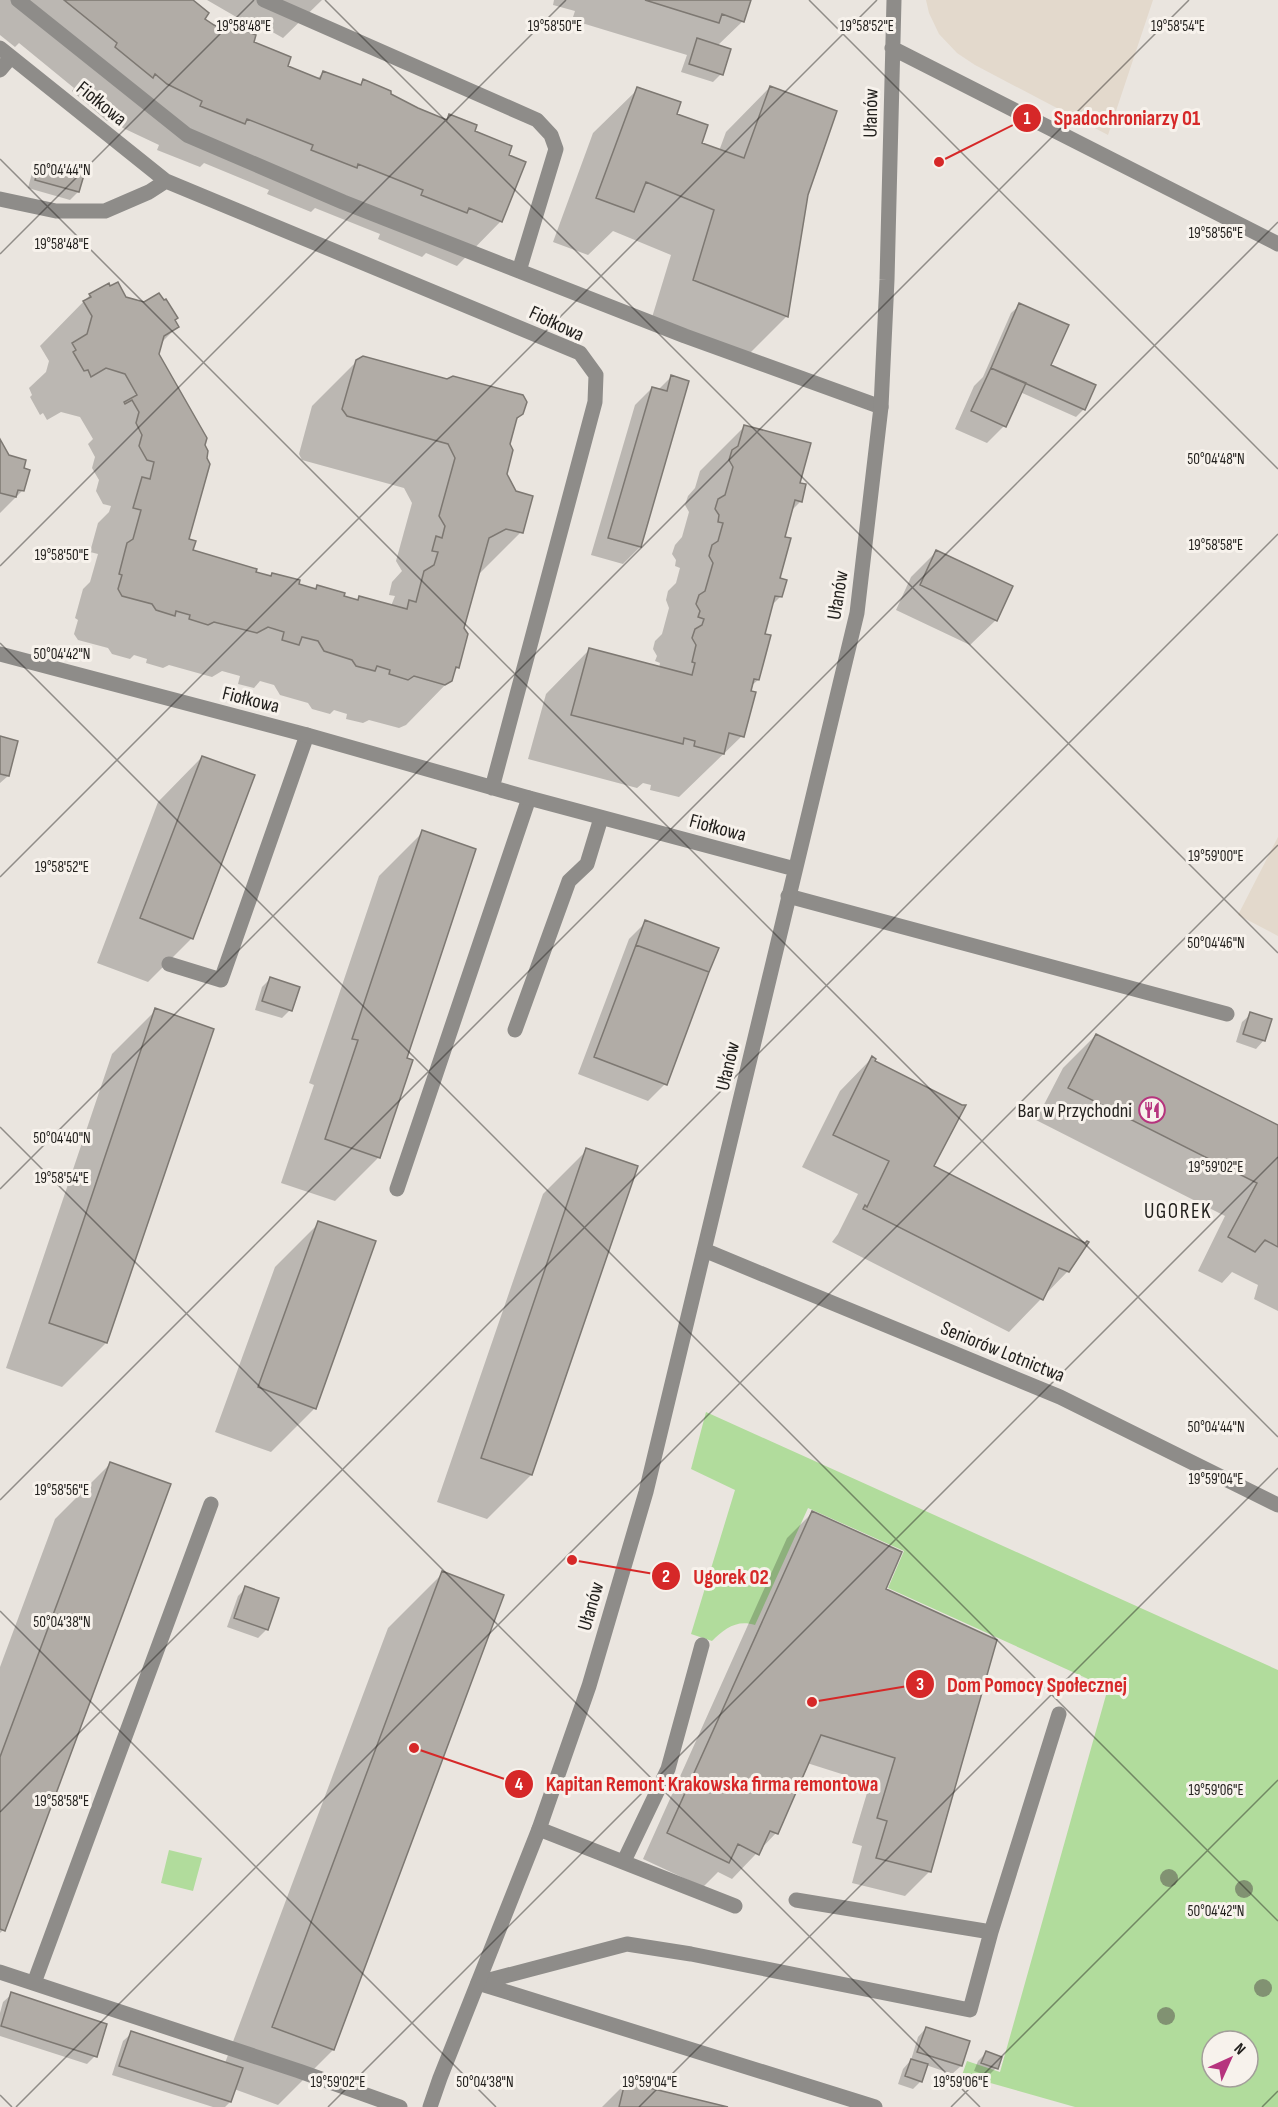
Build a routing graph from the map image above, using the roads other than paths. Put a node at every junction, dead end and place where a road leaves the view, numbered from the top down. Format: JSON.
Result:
{"nodes":[{"id":1,"x":18,"y":0,"type":"edge"},
{"id":2,"x":264,"y":0,"type":"edge"},
{"id":3,"x":894,"y":0,"type":"edge"},
{"id":4,"x":892,"y":48,"type":"junction"},
{"id":5,"x":5,"y":52,"type":"edge"},
{"id":6,"x":0,"y":70,"type":"edge"},
{"id":7,"x":166,"y":182,"type":"junction"},
{"id":8,"x":0,"y":199,"type":"edge"},
{"id":9,"x":1278,"y":244,"type":"edge"},
{"id":10,"x":519,"y":271,"type":"junction"},
{"id":11,"x":881,"y":407,"type":"junction"},
{"id":12,"x":0,"y":654,"type":"edge"},
{"id":13,"x":307,"y":735,"type":"junction"},
{"id":14,"x":492,"y":788,"type":"junction"},
{"id":15,"x":529,"y":798,"type":"junction"},
{"id":16,"x":601,"y":818,"type":"junction"},
{"id":17,"x":795,"y":869,"type":"junction"},
{"id":18,"x":788,"y":896,"type":"junction"},
{"id":19,"x":169,"y":964,"type":"dead end"},
{"id":20,"x":1227,"y":1014,"type":"dead end"},
{"id":21,"x":515,"y":1030,"type":"dead end"},
{"id":22,"x":397,"y":1188,"type":"dead end"},
{"id":23,"x":704,"y":1250,"type":"junction"},
{"id":24,"x":211,"y":1504,"type":"dead end"},
{"id":25,"x":1278,"y":1505,"type":"edge"},
{"id":26,"x":702,"y":1645,"type":"dead end"},
{"id":27,"x":1059,"y":1714,"type":"dead end"},
{"id":28,"x":539,"y":1829,"type":"junction"},
{"id":29,"x":624,"y":1862,"type":"junction"},
{"id":30,"x":796,"y":1900,"type":"dead end"},
{"id":31,"x":735,"y":1906,"type":"dead end"},
{"id":32,"x":991,"y":1932,"type":"junction"},
{"id":33,"x":0,"y":1972,"type":"edge"},
{"id":34,"x":34,"y":1983,"type":"junction"},
{"id":35,"x":478,"y":1983,"type":"junction"},
{"id":36,"x":400,"y":2107,"type":"edge"},
{"id":37,"x":430,"y":2107,"type":"edge"},
{"id":38,"x":875,"y":2107,"type":"edge"}],
"edges":[{"from":1,"to":10,"type":"street"},
{"from":2,"to":10,"type":"street"},
{"from":3,"to":4,"type":"street","name":"Ułanów"},
{"from":4,"to":9,"type":"street"},
{"from":4,"to":11,"type":"street","name":"Ułanów"},
{"from":5,"to":6,"type":"street","name":"Fiołkowa"},
{"from":5,"to":7,"type":"street","name":"Fiołkowa"},
{"from":7,"to":8,"type":"street"},
{"from":7,"to":14,"type":"street","name":"Fiołkowa"},
{"from":10,"to":11,"type":"street"},
{"from":11,"to":17,"type":"street","name":"Ułanów"},
{"from":12,"to":13,"type":"street","name":"Fiołkowa"},
{"from":13,"to":14,"type":"street","name":"Fiołkowa"},
{"from":13,"to":19,"type":"street"},
{"from":14,"to":15,"type":"street","name":"Fiołkowa"},
{"from":15,"to":16,"type":"street","name":"Fiołkowa"},
{"from":15,"to":22,"type":"street"},
{"from":16,"to":17,"type":"street","name":"Fiołkowa"},
{"from":16,"to":21,"type":"street"},
{"from":17,"to":18,"type":"street","name":"Ułanów"},
{"from":18,"to":20,"type":"street"},
{"from":18,"to":23,"type":"street","name":"Ułanów"},
{"from":23,"to":25,"type":"street","name":"Seniorów Lotnictwa"},
{"from":23,"to":28,"type":"street","name":"Ułanów"},
{"from":24,"to":34,"type":"street"},
{"from":26,"to":29,"type":"street"},
{"from":27,"to":32,"type":"street"},
{"from":28,"to":29,"type":"street"},
{"from":28,"to":35,"type":"street","name":"Ułanów"},
{"from":29,"to":31,"type":"street"},
{"from":30,"to":32,"type":"street"},
{"from":32,"to":35,"type":"street"},
{"from":33,"to":34,"type":"street"},
{"from":34,"to":36,"type":"street"},
{"from":35,"to":37,"type":"street","name":"Ułanów"},
{"from":35,"to":38,"type":"street"}]}
